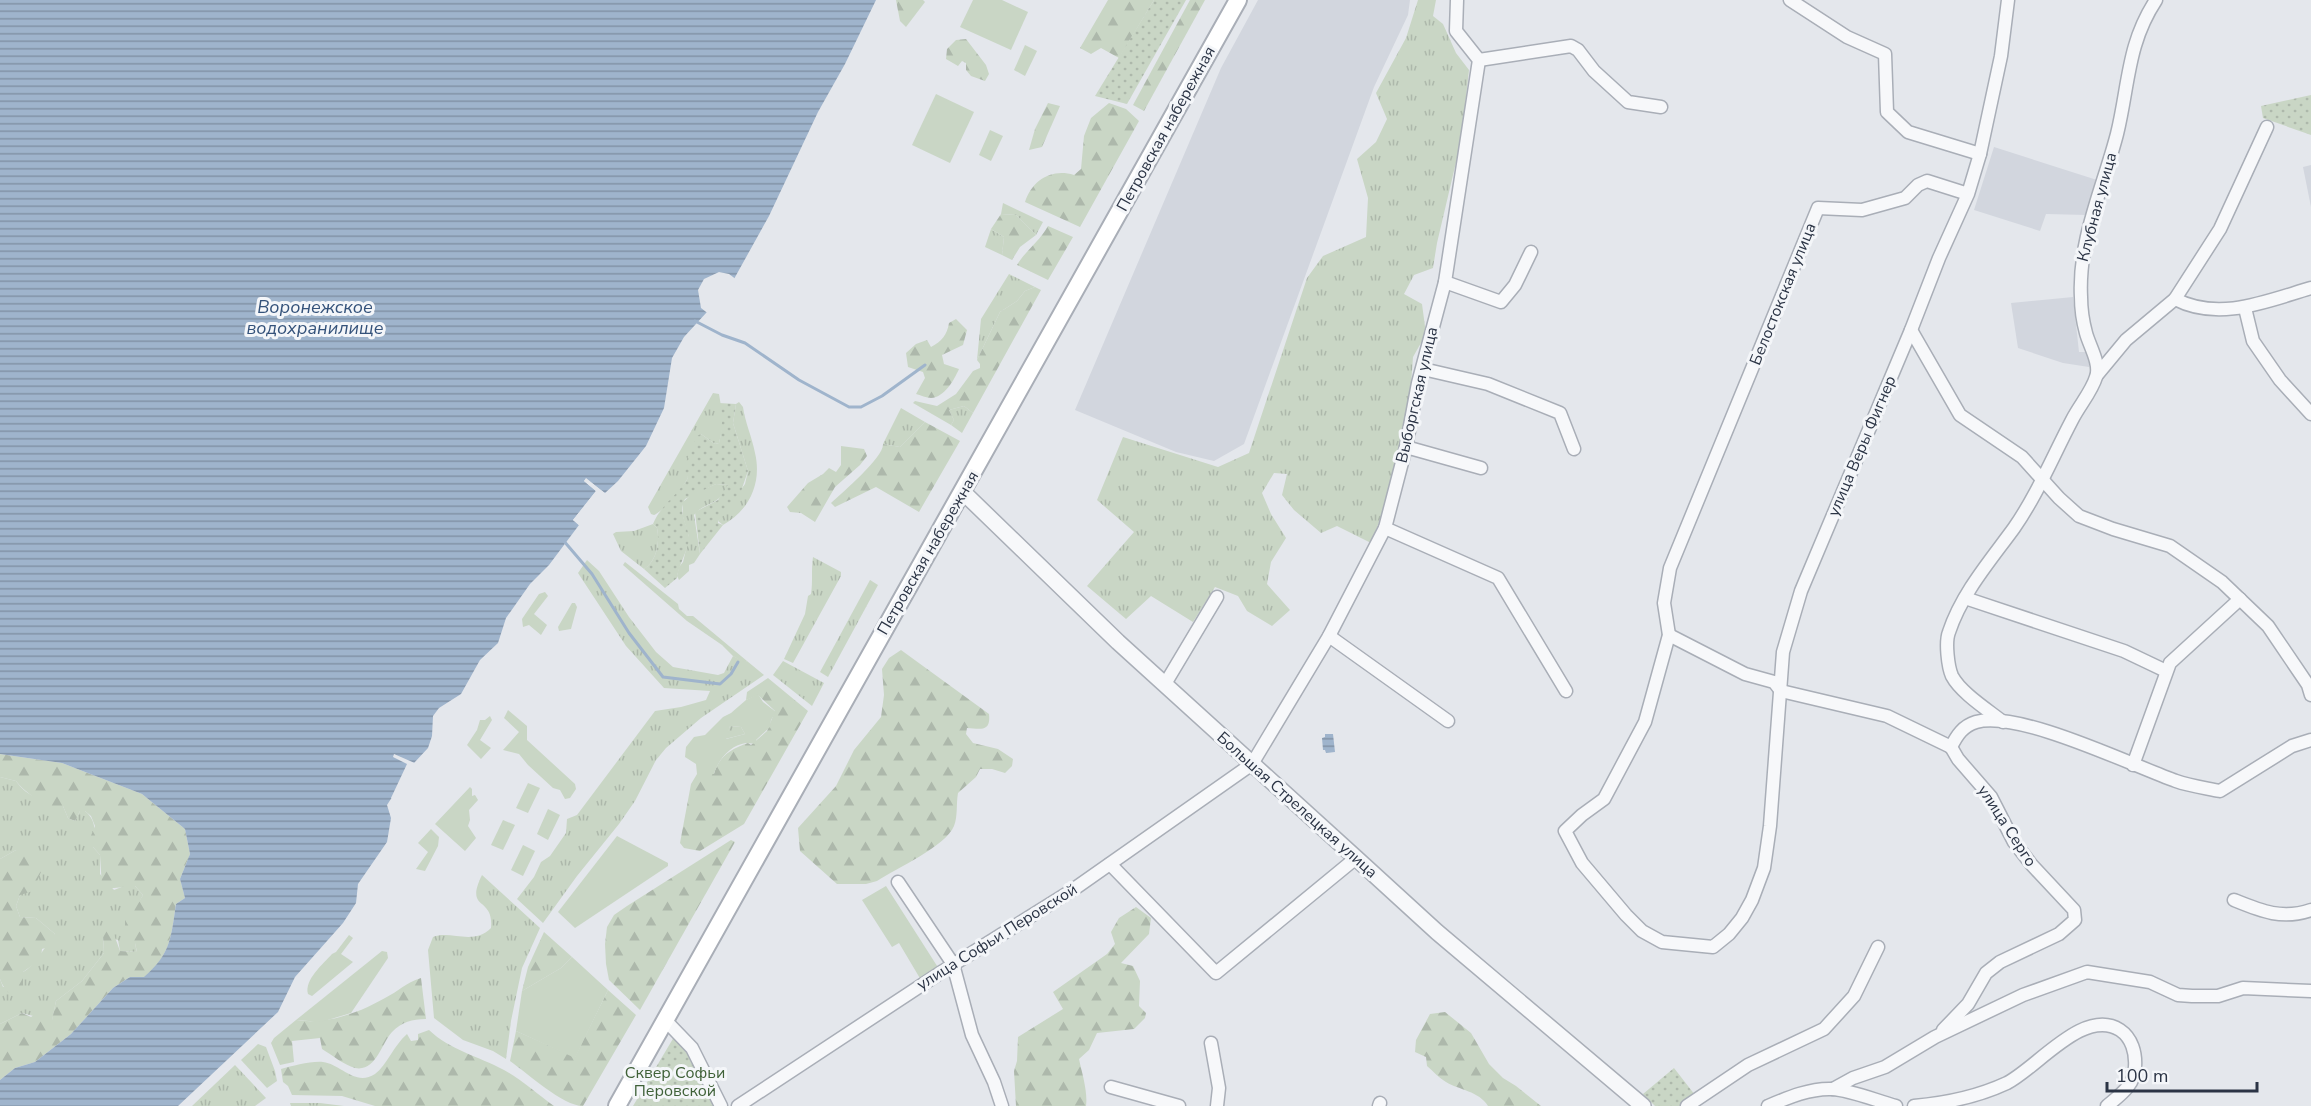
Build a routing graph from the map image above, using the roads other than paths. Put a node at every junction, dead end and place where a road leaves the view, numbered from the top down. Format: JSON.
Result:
{"nodes":[{"id":1,"x":1238,"y":0,"type":"edge"},
{"id":2,"x":1457,"y":0,"type":"edge"},
{"id":3,"x":2008,"y":0,"type":"edge"},
{"id":4,"x":2156,"y":0,"type":"edge"},
{"id":5,"x":1795,"y":1,"type":"edge"},
{"id":6,"x":1479,"y":60,"type":"junction"},
{"id":7,"x":1661,"y":107,"type":"dead end"},
{"id":8,"x":2267,"y":127,"type":"dead end"},
{"id":9,"x":1980,"y":154,"type":"junction"},
{"id":10,"x":1968,"y":194,"type":"junction"},
{"id":11,"x":1531,"y":252,"type":"dead end"},
{"id":12,"x":1445,"y":282,"type":"junction"},
{"id":13,"x":2311,"y":288,"type":"edge"},
{"id":14,"x":2175,"y":299,"type":"junction"},
{"id":15,"x":2245,"y":308,"type":"junction"},
{"id":16,"x":1911,"y":330,"type":"junction"},
{"id":17,"x":1423,"y":369,"type":"junction"},
{"id":18,"x":2097,"y":375,"type":"junction"},
{"id":19,"x":2311,"y":414,"type":"edge"},
{"id":20,"x":1406,"y":447,"type":"junction"},
{"id":21,"x":1574,"y":449,"type":"dead end"},
{"id":22,"x":1481,"y":468,"type":"dead end"},
{"id":23,"x":2043,"y":479,"type":"junction"},
{"id":24,"x":963,"y":492,"type":"junction"},
{"id":25,"x":1385,"y":528,"type":"junction"},
{"id":26,"x":1217,"y":597,"type":"dead end"},
{"id":27,"x":1965,"y":598,"type":"junction"},
{"id":28,"x":2240,"y":599,"type":"junction"},
{"id":29,"x":1669,"y":635,"type":"junction"},
{"id":30,"x":1329,"y":636,"type":"junction"},
{"id":31,"x":2166,"y":671,"type":"junction"},
{"id":32,"x":1165,"y":684,"type":"junction"},
{"id":33,"x":1566,"y":691,"type":"dead end"},
{"id":34,"x":1781,"y":691,"type":"junction"},
{"id":35,"x":2311,"y":695,"type":"edge"},
{"id":36,"x":1448,"y":721,"type":"dead end"},
{"id":37,"x":2003,"y":722,"type":"junction"},
{"id":38,"x":2311,"y":740,"type":"edge"},
{"id":39,"x":1951,"y":747,"type":"junction"},
{"id":40,"x":1252,"y":764,"type":"junction"},
{"id":41,"x":2133,"y":765,"type":"junction"},
{"id":42,"x":1356,"y":858,"type":"junction"},
{"id":43,"x":1110,"y":864,"type":"junction"},
{"id":44,"x":898,"y":882,"type":"dead end"},
{"id":45,"x":2234,"y":900,"type":"dead end"},
{"id":46,"x":2311,"y":910,"type":"edge"},
{"id":47,"x":1878,"y":947,"type":"dead end"},
{"id":48,"x":953,"y":964,"type":"junction"},
{"id":49,"x":2311,"y":991,"type":"edge"},
{"id":50,"x":666,"y":1021,"type":"junction"},
{"id":51,"x":1935,"y":1037,"type":"junction"},
{"id":52,"x":1211,"y":1043,"type":"dead end"},
{"id":53,"x":1111,"y":1087,"type":"dead end"},
{"id":54,"x":1833,"y":1089,"type":"junction"},
{"id":55,"x":617,"y":1106,"type":"edge"},
{"id":56,"x":721,"y":1106,"type":"edge"},
{"id":57,"x":738,"y":1106,"type":"edge"},
{"id":58,"x":1002,"y":1106,"type":"edge"},
{"id":59,"x":1179,"y":1106,"type":"edge"},
{"id":60,"x":1217,"y":1106,"type":"edge"},
{"id":61,"x":1643,"y":1106,"type":"edge"},
{"id":62,"x":1687,"y":1106,"type":"edge"},
{"id":63,"x":1768,"y":1106,"type":"edge"},
{"id":64,"x":1896,"y":1106,"type":"edge"},
{"id":65,"x":1914,"y":1106,"type":"edge"},
{"id":66,"x":2107,"y":1106,"type":"edge"}],
"edges":[{"from":1,"to":24,"type":"main road","name":"Петровская набережная"},
{"from":2,"to":6,"type":"street"},
{"from":3,"to":9,"type":"street","name":"улица Веры Фигнер"},
{"from":4,"to":18,"type":"street","name":"Клубная улица"},
{"from":5,"to":9,"type":"street"},
{"from":6,"to":7,"type":"street"},
{"from":6,"to":12,"type":"street","name":"Выборгская улица"},
{"from":8,"to":14,"type":"street"},
{"from":9,"to":10,"type":"street","name":"улица Веры Фигнер"},
{"from":10,"to":16,"type":"street","name":"улица Веры Фигнер"},
{"from":10,"to":29,"type":"street","name":"Белостокская улица"},
{"from":11,"to":12,"type":"street"},
{"from":12,"to":17,"type":"street","name":"Выборгская улица"},
{"from":13,"to":15,"type":"street"},
{"from":14,"to":15,"type":"street"},
{"from":14,"to":18,"type":"street"},
{"from":15,"to":19,"type":"street"},
{"from":16,"to":23,"type":"street"},
{"from":16,"to":34,"type":"street","name":"улица Веры Фигнер"},
{"from":17,"to":20,"type":"street","name":"Выборгская улица"},
{"from":17,"to":21,"type":"street"},
{"from":18,"to":23,"type":"street"},
{"from":20,"to":22,"type":"street"},
{"from":20,"to":25,"type":"street","name":"Выборгская улица"},
{"from":23,"to":27,"type":"street"},
{"from":23,"to":28,"type":"street"},
{"from":24,"to":32,"type":"street","name":"Большая Стрелецкая улица"},
{"from":24,"to":50,"type":"main road","name":"Петровская набережная"},
{"from":25,"to":30,"type":"street","name":"Выборгская улица"},
{"from":25,"to":33,"type":"street"},
{"from":26,"to":32,"type":"street"},
{"from":27,"to":31,"type":"street"},
{"from":27,"to":37,"type":"street"},
{"from":28,"to":31,"type":"street"},
{"from":28,"to":35,"type":"street"},
{"from":29,"to":34,"type":"street"},
{"from":29,"to":34,"type":"street","name":"улица Веры Фигнер"},
{"from":30,"to":36,"type":"street"},
{"from":30,"to":40,"type":"street","name":"Выборгская улица"},
{"from":31,"to":41,"type":"street"},
{"from":32,"to":40,"type":"street","name":"Большая Стрелецкая улица"},
{"from":34,"to":39,"type":"street"},
{"from":37,"to":39,"type":"street"},
{"from":37,"to":41,"type":"street"},
{"from":38,"to":41,"type":"street"},
{"from":39,"to":51,"type":"street","name":"улица Серго"},
{"from":40,"to":42,"type":"street","name":"Большая Стрелецкая улица"},
{"from":40,"to":43,"type":"street","name":"улица Софьи Перовской"},
{"from":42,"to":43,"type":"street"},
{"from":42,"to":61,"type":"street","name":"Большая Стрелецкая улица"},
{"from":43,"to":48,"type":"street","name":"улица Софьи Перовской"},
{"from":44,"to":48,"type":"street"},
{"from":45,"to":46,"type":"street"},
{"from":47,"to":62,"type":"street"},
{"from":48,"to":57,"type":"street","name":"улица Софьи Перовской"},
{"from":48,"to":58,"type":"street"},
{"from":49,"to":51,"type":"street"},
{"from":50,"to":55,"type":"main road","name":"Петровская набережная"},
{"from":50,"to":56,"type":"street"},
{"from":51,"to":54,"type":"street"},
{"from":52,"to":60,"type":"street"},
{"from":53,"to":59,"type":"street"},
{"from":54,"to":63,"type":"street"},
{"from":54,"to":64,"type":"street"},
{"from":65,"to":66,"type":"street"}]}
